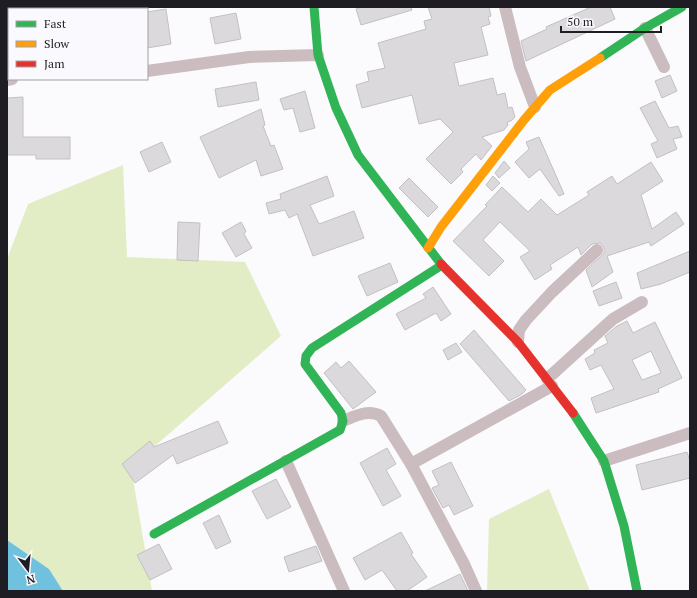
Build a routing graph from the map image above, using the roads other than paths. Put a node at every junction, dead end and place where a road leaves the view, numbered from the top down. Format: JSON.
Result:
{"nodes":[{"id":1,"x":314,"y":7,"type":"edge"},
{"id":2,"x":505,"y":7,"type":"edge"},
{"id":3,"x":678,"y":8,"type":"edge"},
{"id":4,"x":645,"y":28,"type":"junction"},
{"id":5,"x":318,"y":55,"type":"junction"},
{"id":6,"x":664,"y":67,"type":"dead end"},
{"id":7,"x":148,"y":71,"type":"edge"},
{"id":8,"x":535,"y":107,"type":"junction"},
{"id":9,"x":428,"y":248,"type":"junction"},
{"id":10,"x":597,"y":250,"type":"dead end"},
{"id":11,"x":442,"y":265,"type":"junction"},
{"id":12,"x":642,"y":302,"type":"dead end"},
{"id":13,"x":518,"y":342,"type":"junction"},
{"id":14,"x":550,"y":382,"type":"junction"},
{"id":15,"x":343,"y":421,"type":"junction"},
{"id":16,"x":690,"y":433,"type":"edge"},
{"id":17,"x":286,"y":461,"type":"junction"},
{"id":18,"x":604,"y":461,"type":"junction"},
{"id":19,"x":411,"y":464,"type":"junction"},
{"id":20,"x":154,"y":534,"type":"dead end"},
{"id":21,"x":344,"y":591,"type":"edge"},
{"id":22,"x":476,"y":591,"type":"edge"},
{"id":23,"x":637,"y":591,"type":"edge"}],
"edges":[{"from":1,"to":5,"type":"street"},
{"from":2,"to":8,"type":"street"},
{"from":3,"to":4,"type":"street"},
{"from":4,"to":6,"type":"street"},
{"from":4,"to":8,"type":"street"},
{"from":5,"to":7,"type":"street"},
{"from":5,"to":9,"type":"street"},
{"from":8,"to":9,"type":"street"},
{"from":9,"to":11,"type":"street"},
{"from":10,"to":13,"type":"street"},
{"from":11,"to":13,"type":"street"},
{"from":11,"to":15,"type":"street"},
{"from":12,"to":14,"type":"street"},
{"from":13,"to":14,"type":"street"},
{"from":14,"to":18,"type":"street"},
{"from":14,"to":19,"type":"street"},
{"from":15,"to":17,"type":"street"},
{"from":15,"to":19,"type":"street"},
{"from":16,"to":18,"type":"street"},
{"from":17,"to":20,"type":"street"},
{"from":17,"to":21,"type":"street"},
{"from":18,"to":23,"type":"street"},
{"from":19,"to":22,"type":"street"}]}
